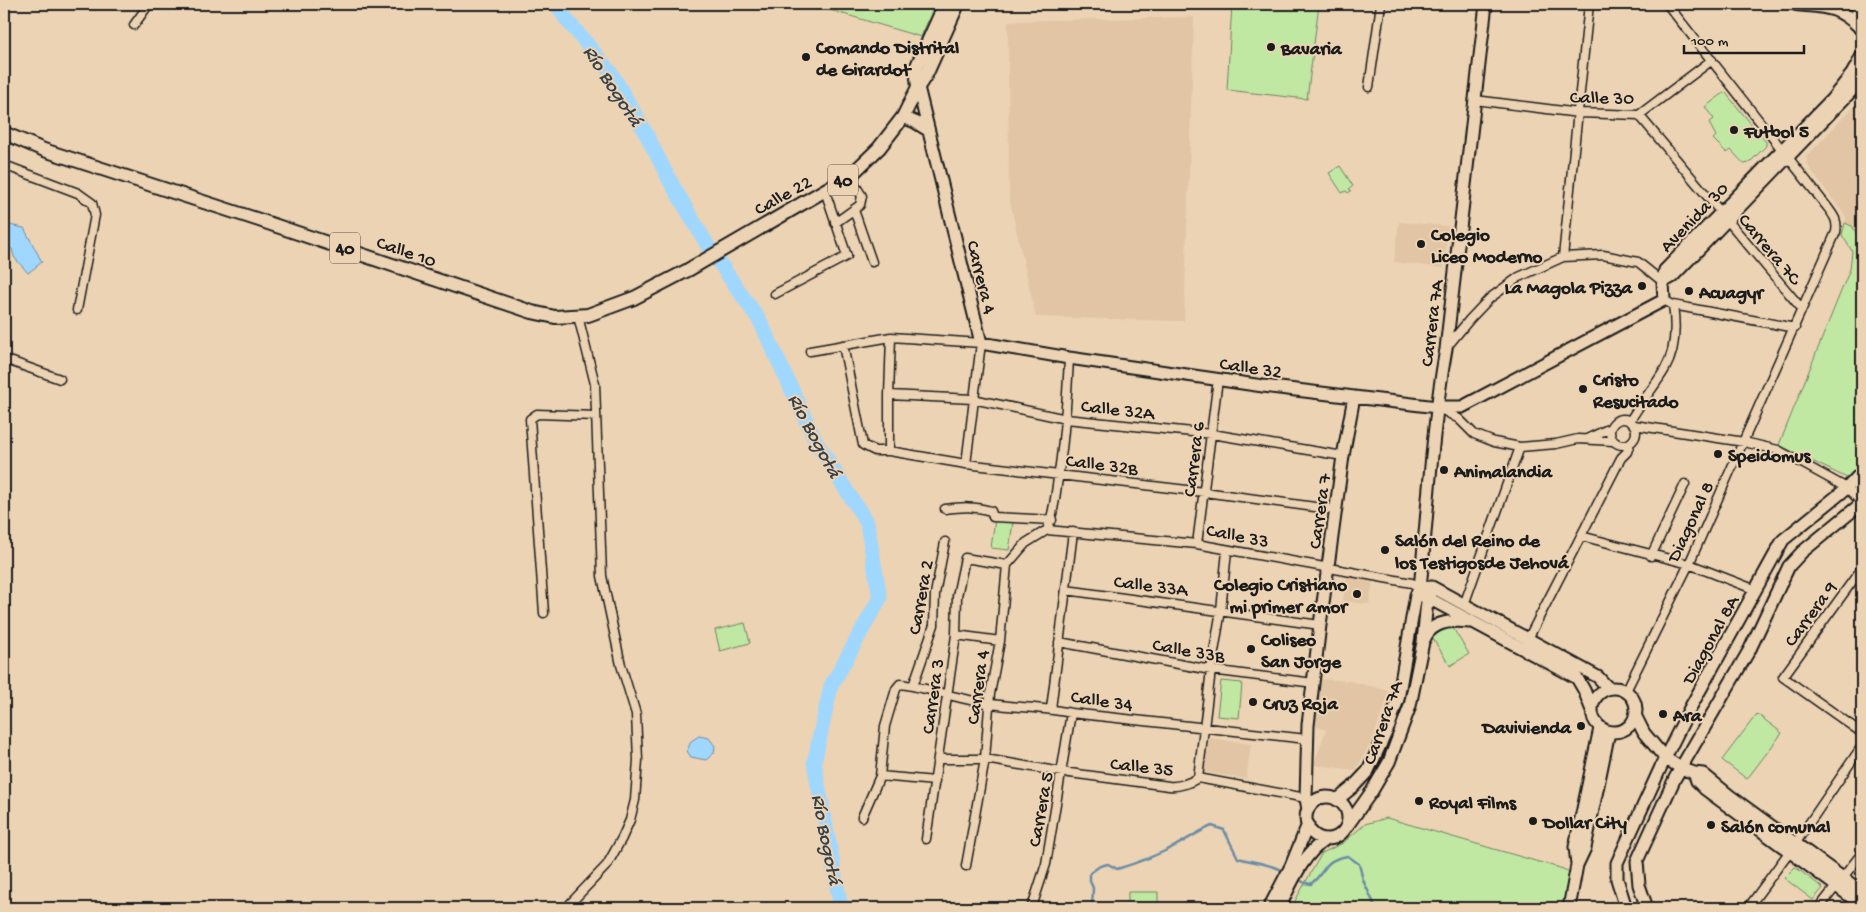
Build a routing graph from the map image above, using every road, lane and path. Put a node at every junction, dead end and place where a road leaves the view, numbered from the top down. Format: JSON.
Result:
{"nodes":[{"id":1,"x":149,"y":4,"type":"edge"},
{"id":2,"x":945,"y":4,"type":"edge"},
{"id":3,"x":958,"y":4,"type":"edge"},
{"id":4,"x":1381,"y":4,"type":"edge"},
{"id":5,"x":1486,"y":4,"type":"edge"},
{"id":6,"x":1589,"y":4,"type":"edge"},
{"id":7,"x":1667,"y":4,"type":"edge"},
{"id":8,"x":1796,"y":4,"type":"edge"},
{"id":9,"x":1857,"y":4,"type":"edge"},
{"id":10,"x":134,"y":25,"type":"dead end"},
{"id":11,"x":1861,"y":30,"type":"edge"},
{"id":12,"x":1862,"y":56,"type":"edge"},
{"id":13,"x":1712,"y":60,"type":"junction"},
{"id":14,"x":1861,"y":82,"type":"edge"},
{"id":15,"x":918,"y":87,"type":"junction"},
{"id":16,"x":1369,"y":87,"type":"dead end"},
{"id":17,"x":1475,"y":100,"type":"junction"},
{"id":18,"x":1579,"y":113,"type":"junction"},
{"id":19,"x":1639,"y":115,"type":"junction"},
{"id":20,"x":903,"y":117,"type":"junction"},
{"id":21,"x":928,"y":130,"type":"junction"},
{"id":22,"x":4,"y":134,"type":"edge"},
{"id":23,"x":1785,"y":154,"type":"junction"},
{"id":24,"x":4,"y":164,"type":"edge"},
{"id":25,"x":855,"y":185,"type":"dead end"},
{"id":26,"x":825,"y":191,"type":"junction"},
{"id":27,"x":854,"y":210,"type":"junction"},
{"id":28,"x":1723,"y":216,"type":"junction"},
{"id":29,"x":835,"y":223,"type":"junction"},
{"id":30,"x":1563,"y":257,"type":"junction"},
{"id":31,"x":872,"y":262,"type":"dead end"},
{"id":32,"x":686,"y":271,"type":"joint"},
{"id":33,"x":1663,"y":282,"type":"junction"},
{"id":34,"x":775,"y":294,"type":"dead end"},
{"id":35,"x":1668,"y":302,"type":"junction"},
{"id":36,"x":1802,"y":309,"type":"junction"},
{"id":37,"x":77,"y":310,"type":"dead end"},
{"id":38,"x":578,"y":316,"type":"junction"},
{"id":39,"x":1795,"y":328,"type":"junction"},
{"id":40,"x":891,"y":337,"type":"junction"},
{"id":41,"x":981,"y":343,"type":"junction"},
{"id":42,"x":843,"y":345,"type":"junction"},
{"id":43,"x":1446,"y":348,"type":"junction"},
{"id":44,"x":810,"y":351,"type":"dead end"},
{"id":45,"x":1070,"y":358,"type":"junction"},
{"id":46,"x":4,"y":359,"type":"edge"},
{"id":47,"x":60,"y":379,"type":"dead end"},
{"id":48,"x":1218,"y":379,"type":"junction"},
{"id":49,"x":889,"y":395,"type":"junction"},
{"id":50,"x":1354,"y":397,"type":"junction"},
{"id":51,"x":973,"y":399,"type":"junction"},
{"id":52,"x":1638,"y":406,"type":"junction"},
{"id":53,"x":1437,"y":408,"type":"junction"},
{"id":54,"x":596,"y":416,"type":"junction"},
{"id":55,"x":1066,"y":419,"type":"junction"},
{"id":56,"x":1617,"y":420,"type":"junction"},
{"id":57,"x":1632,"y":423,"type":"junction"},
{"id":58,"x":1610,"y":428,"type":"junction"},
{"id":59,"x":1651,"y":428,"type":"junction"},
{"id":60,"x":1212,"y":434,"type":"junction"},
{"id":61,"x":1587,"y":439,"type":"junction"},
{"id":62,"x":1632,"y":440,"type":"junction"},
{"id":63,"x":1744,"y":442,"type":"junction"},
{"id":64,"x":1616,"y":443,"type":"junction"},
{"id":65,"x":1520,"y":447,"type":"junction"},
{"id":66,"x":889,"y":451,"type":"junction"},
{"id":67,"x":1343,"y":456,"type":"junction"},
{"id":68,"x":1621,"y":458,"type":"junction"},
{"id":69,"x":966,"y":464,"type":"junction"},
{"id":70,"x":1862,"y":472,"type":"edge"},
{"id":71,"x":1059,"y":474,"type":"junction"},
{"id":72,"x":1685,"y":484,"type":"dead end"},
{"id":73,"x":1847,"y":488,"type":"junction"},
{"id":74,"x":1204,"y":492,"type":"junction"},
{"id":75,"x":1862,"y":503,"type":"edge"},
{"id":76,"x":945,"y":509,"type":"dead end"},
{"id":77,"x":1337,"y":510,"type":"junction"},
{"id":78,"x":1052,"y":520,"type":"junction"},
{"id":79,"x":1047,"y":530,"type":"junction"},
{"id":80,"x":1073,"y":532,"type":"junction"},
{"id":81,"x":1580,"y":536,"type":"junction"},
{"id":82,"x":945,"y":542,"type":"dead end"},
{"id":83,"x":1198,"y":544,"type":"junction"},
{"id":84,"x":1227,"y":550,"type":"junction"},
{"id":85,"x":1651,"y":556,"type":"junction"},
{"id":86,"x":1689,"y":564,"type":"junction"},
{"id":87,"x":1007,"y":565,"type":"junction"},
{"id":88,"x":1862,"y":568,"type":"edge"},
{"id":89,"x":1328,"y":569,"type":"junction"},
{"id":90,"x":1420,"y":588,"type":"junction"},
{"id":91,"x":1066,"y":590,"type":"junction"},
{"id":92,"x":1756,"y":590,"type":"junction"},
{"id":93,"x":1464,"y":605,"type":"junction"},
{"id":94,"x":1221,"y":610,"type":"junction"},
{"id":95,"x":544,"y":613,"type":"dead end"},
{"id":96,"x":1474,"y":623,"type":"junction"},
{"id":97,"x":1320,"y":625,"type":"junction"},
{"id":98,"x":956,"y":635,"type":"junction"},
{"id":99,"x":1528,"y":639,"type":"junction"},
{"id":100,"x":1000,"y":641,"type":"junction"},
{"id":101,"x":1059,"y":642,"type":"junction"},
{"id":102,"x":1422,"y":646,"type":"junction"},
{"id":103,"x":1211,"y":670,"type":"junction"},
{"id":104,"x":1314,"y":683,"type":"junction"},
{"id":105,"x":913,"y":686,"type":"junction"},
{"id":106,"x":1608,"y":688,"type":"junction"},
{"id":107,"x":1626,"y":691,"type":"junction"},
{"id":108,"x":947,"y":694,"type":"junction"},
{"id":109,"x":990,"y":704,"type":"junction"},
{"id":110,"x":1591,"y":708,"type":"junction"},
{"id":111,"x":1051,"y":709,"type":"junction"},
{"id":112,"x":1071,"y":713,"type":"junction"},
{"id":113,"x":1635,"y":715,"type":"junction"},
{"id":114,"x":1628,"y":727,"type":"junction"},
{"id":115,"x":1204,"y":729,"type":"junction"},
{"id":116,"x":1605,"y":730,"type":"junction"},
{"id":117,"x":1644,"y":733,"type":"junction"},
{"id":118,"x":1862,"y":733,"type":"edge"},
{"id":119,"x":1307,"y":739,"type":"junction"},
{"id":120,"x":1862,"y":746,"type":"edge"},
{"id":121,"x":985,"y":758,"type":"junction"},
{"id":122,"x":1665,"y":758,"type":"junction"},
{"id":123,"x":938,"y":759,"type":"junction"},
{"id":124,"x":1681,"y":768,"type":"junction"},
{"id":125,"x":1062,"y":772,"type":"junction"},
{"id":126,"x":880,"y":776,"type":"junction"},
{"id":127,"x":1198,"y":778,"type":"junction"},
{"id":128,"x":936,"y":781,"type":"junction"},
{"id":129,"x":1337,"y":800,"type":"junction"},
{"id":130,"x":1307,"y":804,"type":"junction"},
{"id":131,"x":862,"y":817,"type":"dead end"},
{"id":132,"x":1308,"y":824,"type":"junction"},
{"id":133,"x":1345,"y":829,"type":"junction"},
{"id":134,"x":926,"y":839,"type":"dead end"},
{"id":135,"x":1326,"y":839,"type":"junction"},
{"id":136,"x":1792,"y":847,"type":"junction"},
{"id":137,"x":1862,"y":853,"type":"edge"},
{"id":138,"x":966,"y":866,"type":"dead end"},
{"id":139,"x":1295,"y":867,"type":"junction"},
{"id":140,"x":1840,"y":883,"type":"junction"},
{"id":141,"x":1285,"y":886,"type":"junction"},
{"id":142,"x":1862,"y":892,"type":"edge"},
{"id":143,"x":1862,"y":905,"type":"edge"},
{"id":144,"x":566,"y":908,"type":"edge"},
{"id":145,"x":1030,"y":908,"type":"edge"},
{"id":146,"x":1269,"y":908,"type":"edge"},
{"id":147,"x":1279,"y":908,"type":"edge"},
{"id":148,"x":1570,"y":908,"type":"edge"},
{"id":149,"x":1626,"y":908,"type":"edge"},
{"id":150,"x":1646,"y":908,"type":"edge"},
{"id":151,"x":1748,"y":908,"type":"edge"},
{"id":152,"x":1819,"y":908,"type":"edge"}],
"edges":[{"from":1,"to":10,"type":"street"},
{"from":2,"to":15,"type":"main road","name":"Calle 22","number":"40"},
{"from":3,"to":15,"type":"main road","name":"Calle 22","number":"40"},
{"from":4,"to":16,"type":"street"},
{"from":5,"to":17,"type":"street","name":"Carrera 7A"},
{"from":6,"to":18,"type":"street"},
{"from":7,"to":13,"type":"street"},
{"from":8,"to":11,"type":"main road"},
{"from":9,"to":11,"type":"main road"},
{"from":12,"to":23,"type":"street","name":"Avenida 30"},
{"from":13,"to":19,"type":"street","name":"Calle 30"},
{"from":13,"to":23,"type":"street"},
{"from":14,"to":23,"type":"street","name":"Avenida 30"},
{"from":15,"to":20,"type":"main road","name":"Calle 22","number":"40"},
{"from":15,"to":21,"type":"street","name":"Carrera 4"},
{"from":17,"to":18,"type":"street","name":"Calle 30"},
{"from":17,"to":43,"type":"street","name":"Carrera 7A"},
{"from":18,"to":19,"type":"street","name":"Calle 30"},
{"from":18,"to":30,"type":"street"},
{"from":19,"to":28,"type":"street","name":"Carrera 7C"},
{"from":20,"to":21,"type":"street"},
{"from":20,"to":26,"type":"main road","name":"Calle 22","number":"40"},
{"from":21,"to":41,"type":"street","name":"Carrera 4"},
{"from":22,"to":38,"type":"main road","name":"Calle 10","number":"40"},
{"from":23,"to":28,"type":"street","name":"Avenida 30"},
{"from":23,"to":36,"type":"street","name":"Diagonal 8"},
{"from":24,"to":37,"type":"street"},
{"from":25,"to":27,"type":"street"},
{"from":26,"to":29,"type":"street"},
{"from":26,"to":32,"type":"main road","name":"Calle 22","number":"40"},
{"from":27,"to":29,"type":"street"},
{"from":27,"to":31,"type":"street"},
{"from":28,"to":33,"type":"street","name":"Avenida 30"},
{"from":28,"to":36,"type":"street","name":"Carrera 7C"},
{"from":29,"to":34,"type":"street"},
{"from":30,"to":33,"type":"street"},
{"from":30,"to":43,"type":"street"},
{"from":32,"to":38,"type":"main road","name":"Calle 10","number":"40"},
{"from":33,"to":35,"type":"street"},
{"from":35,"to":39,"type":"street"},
{"from":35,"to":52,"type":"street"},
{"from":35,"to":53,"type":"street","name":"Calle 32"},
{"from":36,"to":39,"type":"street","name":"Diagonal 8"},
{"from":38,"to":54,"type":"street"},
{"from":39,"to":63,"type":"street","name":"Diagonal 8"},
{"from":40,"to":41,"type":"street","name":"Calle 32"},
{"from":40,"to":42,"type":"street","name":"Calle 32"},
{"from":40,"to":49,"type":"street"},
{"from":41,"to":45,"type":"street","name":"Calle 32"},
{"from":41,"to":51,"type":"street","name":"Carrera 4"},
{"from":42,"to":44,"type":"street","name":"Calle 32"},
{"from":42,"to":66,"type":"street","name":"Calle 32B"},
{"from":43,"to":53,"type":"street","name":"Carrera 7A"},
{"from":45,"to":48,"type":"street","name":"Calle 32"},
{"from":45,"to":55,"type":"street"},
{"from":46,"to":47,"type":"street"},
{"from":48,"to":50,"type":"street","name":"Calle 32"},
{"from":48,"to":60,"type":"street","name":"Carrera 6"},
{"from":49,"to":51,"type":"street","name":"Calle 32A"},
{"from":49,"to":66,"type":"street"},
{"from":50,"to":53,"type":"street","name":"Calle 32"},
{"from":50,"to":67,"type":"street","name":"Carrera 7"},
{"from":51,"to":55,"type":"street","name":"Calle 32A"},
{"from":51,"to":69,"type":"street","name":"Carrera 4"},
{"from":52,"to":56,"type":"street"},
{"from":52,"to":57,"type":"street"},
{"from":53,"to":65,"type":"street"},
{"from":53,"to":90,"type":"street","name":"Carrera 7A"},
{"from":54,"to":95,"type":"street"},
{"from":54,"to":144,"type":"street"},
{"from":55,"to":60,"type":"street","name":"Calle 32A"},
{"from":55,"to":71,"type":"street"},
{"from":56,"to":57,"type":"street"},
{"from":56,"to":58,"type":"street"},
{"from":57,"to":59,"type":"street"},
{"from":57,"to":62,"type":"street"},
{"from":58,"to":61,"type":"street"},
{"from":58,"to":64,"type":"street"},
{"from":59,"to":62,"type":"street"},
{"from":59,"to":63,"type":"street"},
{"from":60,"to":67,"type":"street","name":"Calle 32A"},
{"from":60,"to":74,"type":"street","name":"Carrera 6"},
{"from":61,"to":64,"type":"street"},
{"from":61,"to":65,"type":"street"},
{"from":62,"to":64,"type":"street"},
{"from":62,"to":68,"type":"street"},
{"from":63,"to":73,"type":"street"},
{"from":63,"to":86,"type":"street","name":"Diagonal 8"},
{"from":64,"to":68,"type":"street"},
{"from":65,"to":93,"type":"street"},
{"from":66,"to":69,"type":"street","name":"Calle 32B"},
{"from":67,"to":77,"type":"street","name":"Carrera 7"},
{"from":68,"to":81,"type":"street"},
{"from":69,"to":71,"type":"street","name":"Calle 32B"},
{"from":70,"to":73,"type":"street","name":"Diagonal 8A"},
{"from":71,"to":74,"type":"street","name":"Calle 32B"},
{"from":71,"to":78,"type":"street"},
{"from":72,"to":85,"type":"street"},
{"from":73,"to":75,"type":"street"},
{"from":73,"to":92,"type":"street","name":"Diagonal 8A"},
{"from":74,"to":77,"type":"street","name":"Calle 32B"},
{"from":74,"to":83,"type":"street","name":"Carrera 6"},
{"from":75,"to":124,"type":"street","name":"Diagonal 8A"},
{"from":76,"to":78,"type":"street"},
{"from":77,"to":89,"type":"street","name":"Carrera 7"},
{"from":78,"to":79,"type":"street"},
{"from":79,"to":80,"type":"street","name":"Calle 33"},
{"from":79,"to":87,"type":"street"},
{"from":80,"to":83,"type":"street","name":"Calle 33"},
{"from":80,"to":91,"type":"street"},
{"from":81,"to":85,"type":"street"},
{"from":81,"to":99,"type":"street"},
{"from":82,"to":105,"type":"street","name":"Carrera 2"},
{"from":83,"to":84,"type":"street","name":"Calle 33"},
{"from":84,"to":89,"type":"street","name":"Calle 33"},
{"from":84,"to":94,"type":"street"},
{"from":85,"to":86,"type":"street"},
{"from":86,"to":92,"type":"street"},
{"from":86,"to":107,"type":"street","name":"Diagonal 8"},
{"from":87,"to":98,"type":"street","name":"Carrera 3"},
{"from":87,"to":100,"type":"street","name":"Carrera 4"},
{"from":88,"to":118,"type":"street","name":"Carrera 9"},
{"from":89,"to":90,"type":"street","name":"Calle 33"},
{"from":89,"to":97,"type":"street","name":"Carrera 7"},
{"from":90,"to":93,"type":"street","name":"Calle 33"},
{"from":90,"to":96,"type":"street","name":"Calle 33"},
{"from":90,"to":102,"type":"street","name":"Carrera 7A"},
{"from":90,"to":129,"type":"street","name":"Carrera 7A"},
{"from":91,"to":94,"type":"street","name":"Calle 33A"},
{"from":91,"to":101,"type":"street"},
{"from":92,"to":122,"type":"street","name":"Diagonal 8A"},
{"from":93,"to":99,"type":"street","name":"Calle 33"},
{"from":94,"to":97,"type":"street","name":"Calle 33A"},
{"from":94,"to":103,"type":"street"},
{"from":96,"to":102,"type":"street"},
{"from":96,"to":110,"type":"street","name":"Calle 33"},
{"from":97,"to":104,"type":"street","name":"Carrera 7"},
{"from":98,"to":100,"type":"street"},
{"from":98,"to":108,"type":"street","name":"Carrera 3"},
{"from":99,"to":106,"type":"street","name":"Calle 33"},
{"from":100,"to":109,"type":"street","name":"Carrera 4"},
{"from":101,"to":103,"type":"street","name":"Calle 33B"},
{"from":101,"to":111,"type":"street"},
{"from":102,"to":133,"type":"street","name":"Carrera 7A"},
{"from":103,"to":104,"type":"street","name":"Calle 33B"},
{"from":103,"to":115,"type":"street"},
{"from":104,"to":119,"type":"street","name":"Carrera 7"},
{"from":105,"to":108,"type":"street","name":"Calle 34"},
{"from":105,"to":126,"type":"street","name":"Calle 34"},
{"from":106,"to":107,"type":"street"},
{"from":106,"to":110,"type":"street"},
{"from":107,"to":113,"type":"street"},
{"from":108,"to":109,"type":"street","name":"Calle 34"},
{"from":108,"to":123,"type":"street","name":"Carrera 3"},
{"from":109,"to":111,"type":"street","name":"Calle 34"},
{"from":109,"to":121,"type":"street","name":"Carrera 4"},
{"from":110,"to":116,"type":"street"},
{"from":111,"to":112,"type":"street","name":"Calle 34"},
{"from":112,"to":115,"type":"street","name":"Calle 34"},
{"from":112,"to":125,"type":"street","name":"Carrera 5"},
{"from":113,"to":114,"type":"street"},
{"from":113,"to":117,"type":"street"},
{"from":114,"to":116,"type":"street"},
{"from":114,"to":117,"type":"street"},
{"from":115,"to":119,"type":"street","name":"Calle 34"},
{"from":115,"to":127,"type":"street"},
{"from":116,"to":148,"type":"street"},
{"from":117,"to":122,"type":"street"},
{"from":119,"to":130,"type":"street","name":"Carrera 7"},
{"from":120,"to":136,"type":"street"},
{"from":121,"to":123,"type":"street","name":"Calle 35"},
{"from":121,"to":125,"type":"street","name":"Calle 35"},
{"from":121,"to":138,"type":"street","name":"Carrera 4"},
{"from":122,"to":124,"type":"street"},
{"from":122,"to":149,"type":"street","name":"Diagonal 8A"},
{"from":123,"to":128,"type":"street","name":"Carrera 3"},
{"from":124,"to":136,"type":"street"},
{"from":124,"to":150,"type":"street","name":"Diagonal 8A"},
{"from":125,"to":127,"type":"street","name":"Calle 35"},
{"from":125,"to":145,"type":"street","name":"Carrera 5"},
{"from":126,"to":128,"type":"street"},
{"from":126,"to":131,"type":"street"},
{"from":127,"to":130,"type":"street","name":"Calle 35"},
{"from":128,"to":134,"type":"street","name":"Carrera 3"},
{"from":129,"to":130,"type":"street"},
{"from":129,"to":133,"type":"street"},
{"from":130,"to":132,"type":"street"},
{"from":132,"to":135,"type":"street"},
{"from":132,"to":139,"type":"street"},
{"from":133,"to":135,"type":"street"},
{"from":135,"to":139,"type":"street"},
{"from":136,"to":140,"type":"street"},
{"from":136,"to":151,"type":"street"},
{"from":137,"to":140,"type":"street"},
{"from":139,"to":141,"type":"street"},
{"from":140,"to":142,"type":"street"},
{"from":140,"to":143,"type":"street"},
{"from":140,"to":152,"type":"street"},
{"from":141,"to":146,"type":"street"},
{"from":141,"to":147,"type":"street"}]}
